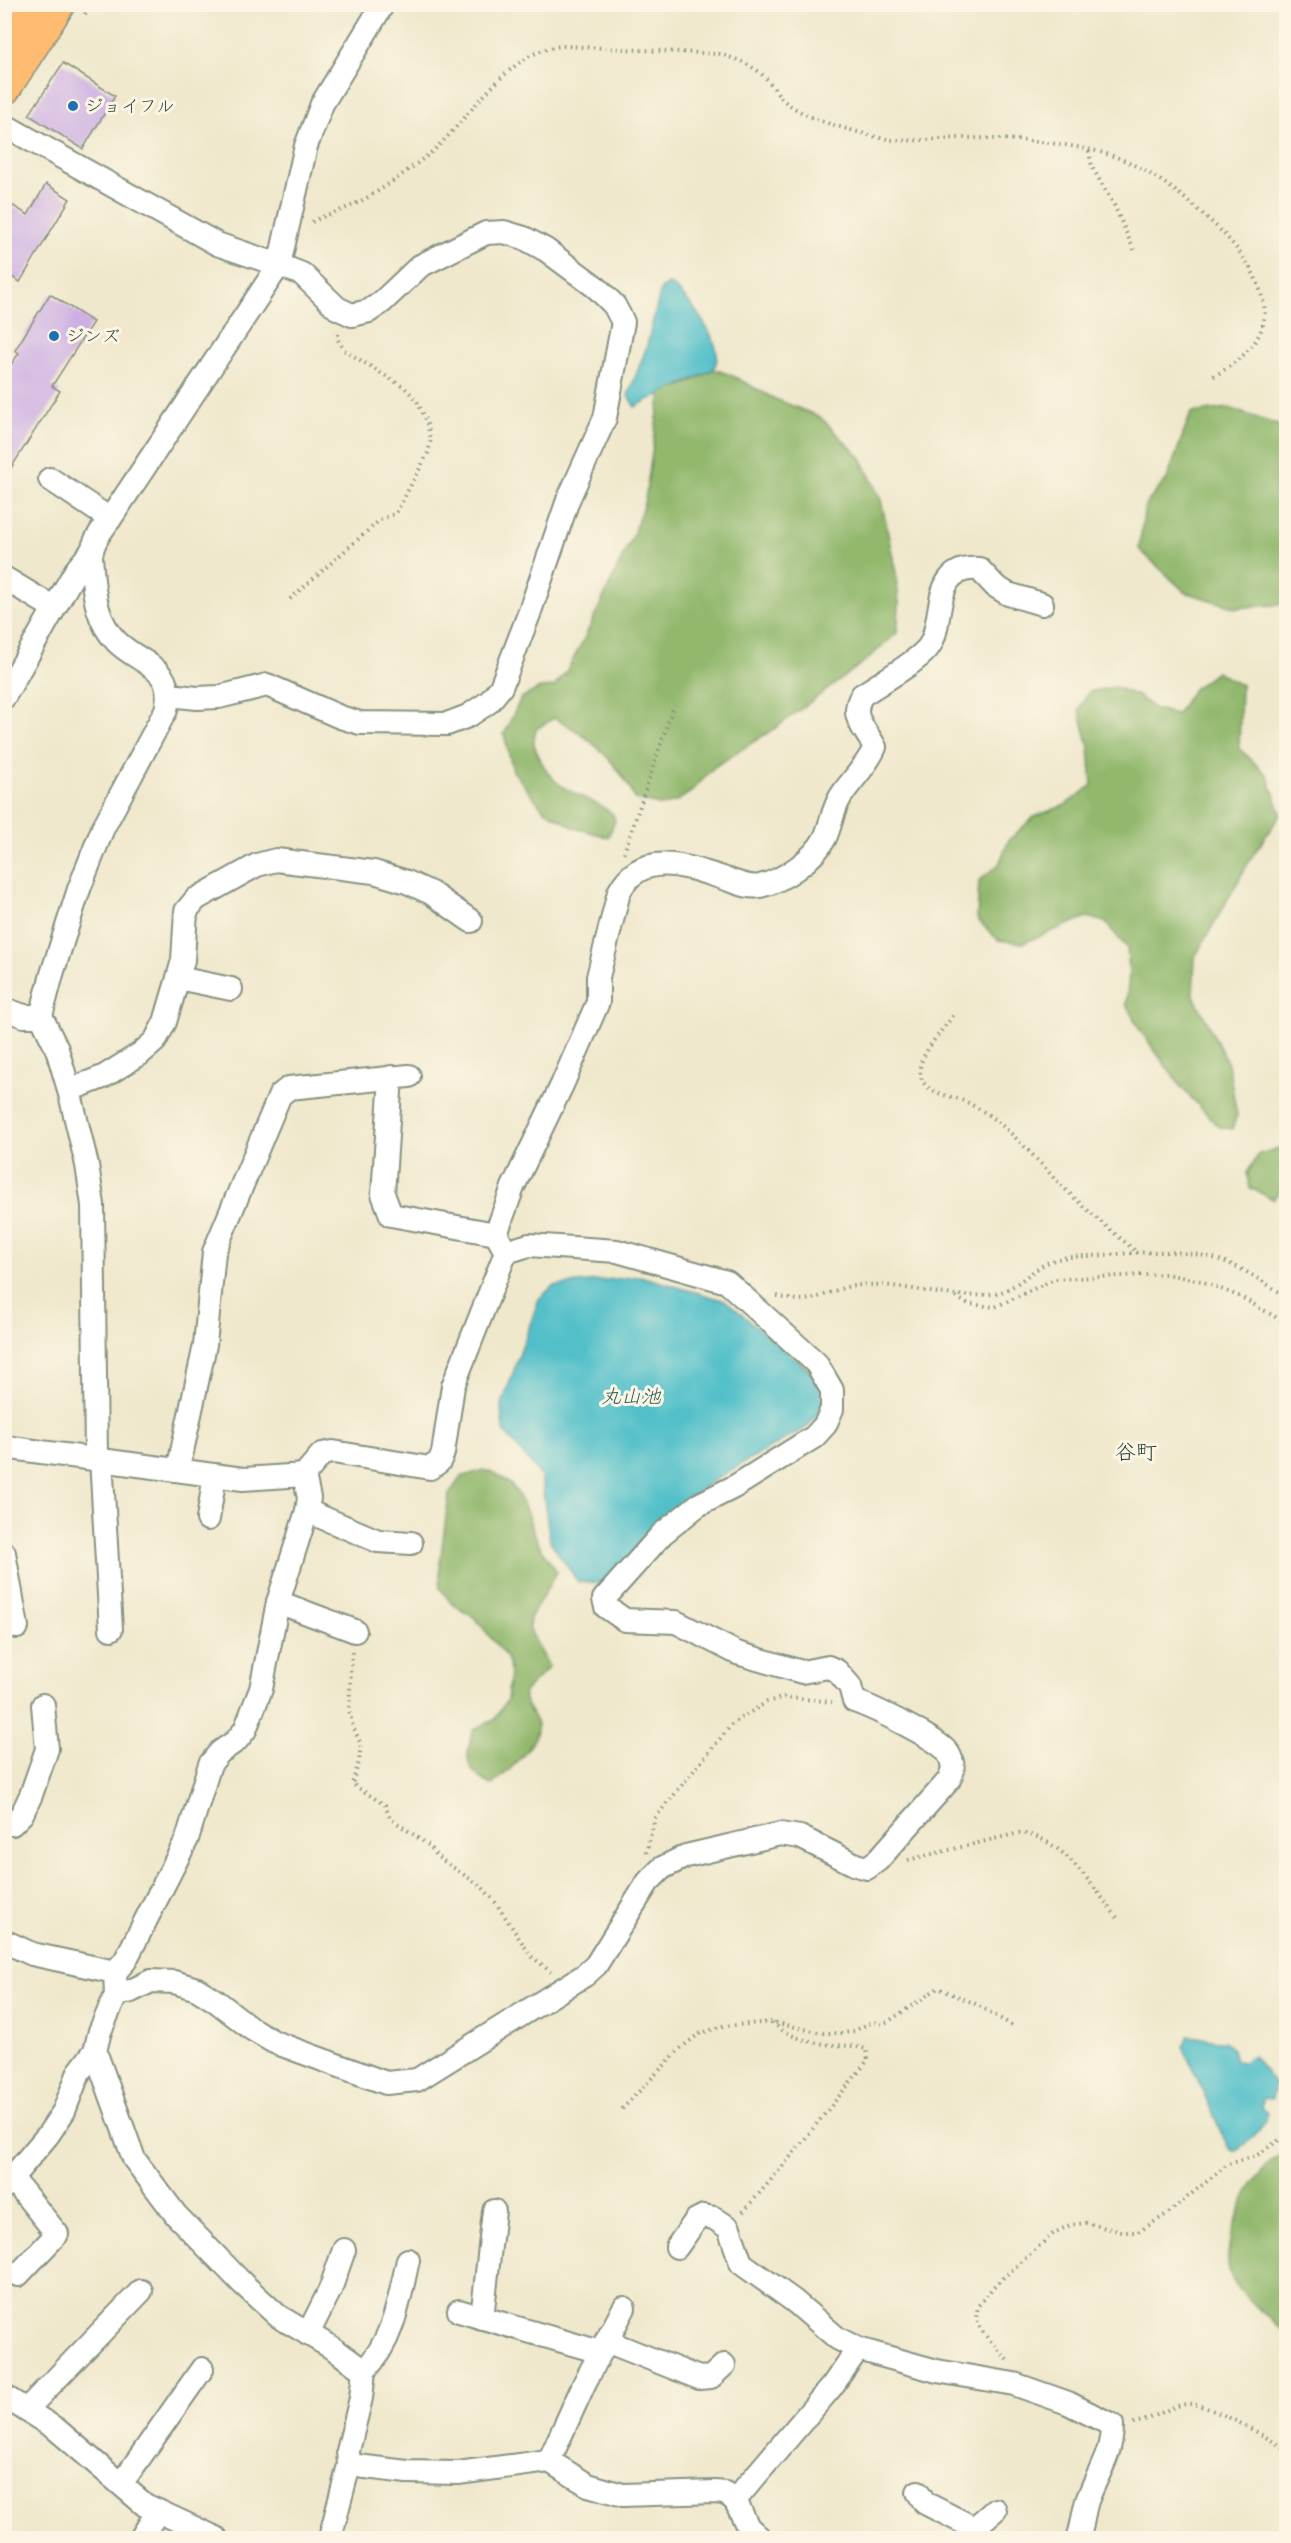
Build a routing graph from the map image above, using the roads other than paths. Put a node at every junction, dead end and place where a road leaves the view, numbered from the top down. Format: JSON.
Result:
{"nodes":[{"id":1,"x":21,"y":4,"type":"edge"},
{"id":2,"x":58,"y":4,"type":"edge"},
{"id":3,"x":383,"y":4,"type":"edge"},
{"id":4,"x":4,"y":31,"type":"edge"},
{"id":5,"x":4,"y":88,"type":"edge"},
{"id":6,"x":4,"y":125,"type":"edge"},
{"id":7,"x":279,"y":265,"type":"junction"},
{"id":8,"x":50,"y":479,"type":"dead end"},
{"id":9,"x":110,"y":519,"type":"junction"},
{"id":10,"x":91,"y":552,"type":"junction"},
{"id":11,"x":4,"y":578,"type":"edge"},
{"id":12,"x":1042,"y":604,"type":"dead end"},
{"id":13,"x":54,"y":608,"type":"junction"},
{"id":14,"x":169,"y":695,"type":"junction"},
{"id":15,"x":4,"y":697,"type":"edge"},
{"id":16,"x":471,"y":921,"type":"dead end"},
{"id":17,"x":178,"y":978,"type":"junction"},
{"id":18,"x":231,"y":989,"type":"dead end"},
{"id":19,"x":4,"y":1009,"type":"edge"},
{"id":20,"x":42,"y":1016,"type":"junction"},
{"id":21,"x":69,"y":1090,"type":"junction"},
{"id":22,"x":501,"y":1243,"type":"junction"},
{"id":23,"x":4,"y":1447,"type":"edge"},
{"id":24,"x":98,"y":1458,"type":"junction"},
{"id":25,"x":177,"y":1470,"type":"junction"},
{"id":26,"x":215,"y":1475,"type":"junction"},
{"id":27,"x":304,"y":1475,"type":"junction"},
{"id":28,"x":307,"y":1512,"type":"junction"},
{"id":29,"x":208,"y":1519,"type":"dead end"},
{"id":30,"x":411,"y":1543,"type":"dead end"},
{"id":31,"x":4,"y":1552,"type":"edge"},
{"id":32,"x":278,"y":1602,"type":"junction"},
{"id":33,"x":17,"y":1627,"type":"dead end"},
{"id":34,"x":111,"y":1629,"type":"dead end"},
{"id":35,"x":355,"y":1630,"type":"road end"},
{"id":36,"x":43,"y":1705,"type":"dead end"},
{"id":37,"x":4,"y":1822,"type":"edge"},
{"id":38,"x":4,"y":1941,"type":"edge"},
{"id":39,"x":115,"y":1972,"type":"junction"},
{"id":40,"x":116,"y":1995,"type":"junction"},
{"id":41,"x":95,"y":2051,"type":"junction"},
{"id":42,"x":8,"y":2182,"type":"edge"},
{"id":43,"x":494,"y":2211,"type":"dead end"},
{"id":44,"x":677,"y":2247,"type":"dead end"},
{"id":45,"x":344,"y":2250,"type":"dead end"},
{"id":46,"x":408,"y":2260,"type":"dead end"},
{"id":47,"x":18,"y":2275,"type":"dead end"},
{"id":48,"x":141,"y":2291,"type":"dead end"},
{"id":49,"x":624,"y":2308,"type":"dead end"},
{"id":50,"x":459,"y":2311,"type":"dead end"},
{"id":51,"x":482,"y":2318,"type":"junction"},
{"id":52,"x":308,"y":2334,"type":"junction"},
{"id":53,"x":603,"y":2346,"type":"junction"},
{"id":54,"x":858,"y":2349,"type":"junction"},
{"id":55,"x":724,"y":2365,"type":"dead end"},
{"id":56,"x":202,"y":2369,"type":"dead end"},
{"id":57,"x":364,"y":2371,"type":"junction"},
{"id":58,"x":4,"y":2396,"type":"edge"},
{"id":59,"x":26,"y":2410,"type":"junction"},
{"id":60,"x":549,"y":2461,"type":"junction"},
{"id":61,"x":349,"y":2466,"type":"junction"},
{"id":62,"x":121,"y":2484,"type":"junction"},
{"id":63,"x":918,"y":2492,"type":"dead end"},
{"id":64,"x":735,"y":2500,"type":"junction"},
{"id":65,"x":995,"y":2510,"type":"dead end"},
{"id":66,"x":158,"y":2511,"type":"junction"},
{"id":67,"x":972,"y":2533,"type":"edge"},
{"id":68,"x":752,"y":2535,"type":"edge"},
{"id":69,"x":141,"y":2538,"type":"edge"},
{"id":70,"x":216,"y":2538,"type":"edge"},
{"id":71,"x":330,"y":2538,"type":"edge"},
{"id":72,"x":1078,"y":2538,"type":"edge"}],
"edges":[{"from":1,"to":4,"type":"highway"},
{"from":2,"to":5,"type":"highway"},
{"from":3,"to":7,"type":"street"},
{"from":6,"to":7,"type":"street"},
{"from":7,"to":9,"type":"street"},
{"from":7,"to":14,"type":"street"},
{"from":8,"to":9,"type":"street"},
{"from":9,"to":10,"type":"street"},
{"from":10,"to":13,"type":"street"},
{"from":10,"to":14,"type":"street"},
{"from":11,"to":13,"type":"street"},
{"from":12,"to":22,"type":"street"},
{"from":13,"to":15,"type":"street"},
{"from":14,"to":20,"type":"street"},
{"from":16,"to":17,"type":"street"},
{"from":17,"to":18,"type":"street"},
{"from":17,"to":21,"type":"street"},
{"from":19,"to":20,"type":"street"},
{"from":20,"to":21,"type":"street"},
{"from":21,"to":24,"type":"street"},
{"from":22,"to":25,"type":"street"},
{"from":22,"to":27,"type":"street"},
{"from":22,"to":40,"type":"street"},
{"from":23,"to":24,"type":"street"},
{"from":24,"to":25,"type":"street"},
{"from":24,"to":34,"type":"street"},
{"from":25,"to":26,"type":"street"},
{"from":26,"to":27,"type":"street"},
{"from":26,"to":29,"type":"street"},
{"from":27,"to":28,"type":"street"},
{"from":28,"to":30,"type":"street"},
{"from":28,"to":32,"type":"street"},
{"from":31,"to":33,"type":"street"},
{"from":32,"to":35,"type":"street"},
{"from":32,"to":39,"type":"street"},
{"from":36,"to":37,"type":"street"},
{"from":38,"to":39,"type":"street"},
{"from":39,"to":40,"type":"street"},
{"from":40,"to":41,"type":"street"},
{"from":41,"to":42,"type":"street"},
{"from":41,"to":52,"type":"street"},
{"from":42,"to":47,"type":"street"},
{"from":43,"to":51,"type":"street"},
{"from":44,"to":54,"type":"street"},
{"from":45,"to":52,"type":"street"},
{"from":46,"to":57,"type":"street"},
{"from":48,"to":59,"type":"street"},
{"from":49,"to":53,"type":"street"},
{"from":50,"to":51,"type":"street"},
{"from":51,"to":53,"type":"street"},
{"from":52,"to":57,"type":"street"},
{"from":53,"to":55,"type":"street"},
{"from":53,"to":60,"type":"street"},
{"from":54,"to":64,"type":"street"},
{"from":54,"to":72,"type":"street"},
{"from":56,"to":62,"type":"street"},
{"from":57,"to":61,"type":"street"},
{"from":58,"to":59,"type":"street"},
{"from":59,"to":62,"type":"street"},
{"from":60,"to":61,"type":"street"},
{"from":60,"to":64,"type":"street"},
{"from":61,"to":71,"type":"street"},
{"from":62,"to":66,"type":"street"},
{"from":63,"to":67,"type":"street"},
{"from":64,"to":68,"type":"street"},
{"from":65,"to":67,"type":"street"},
{"from":66,"to":69,"type":"street"},
{"from":66,"to":70,"type":"street"}]}
